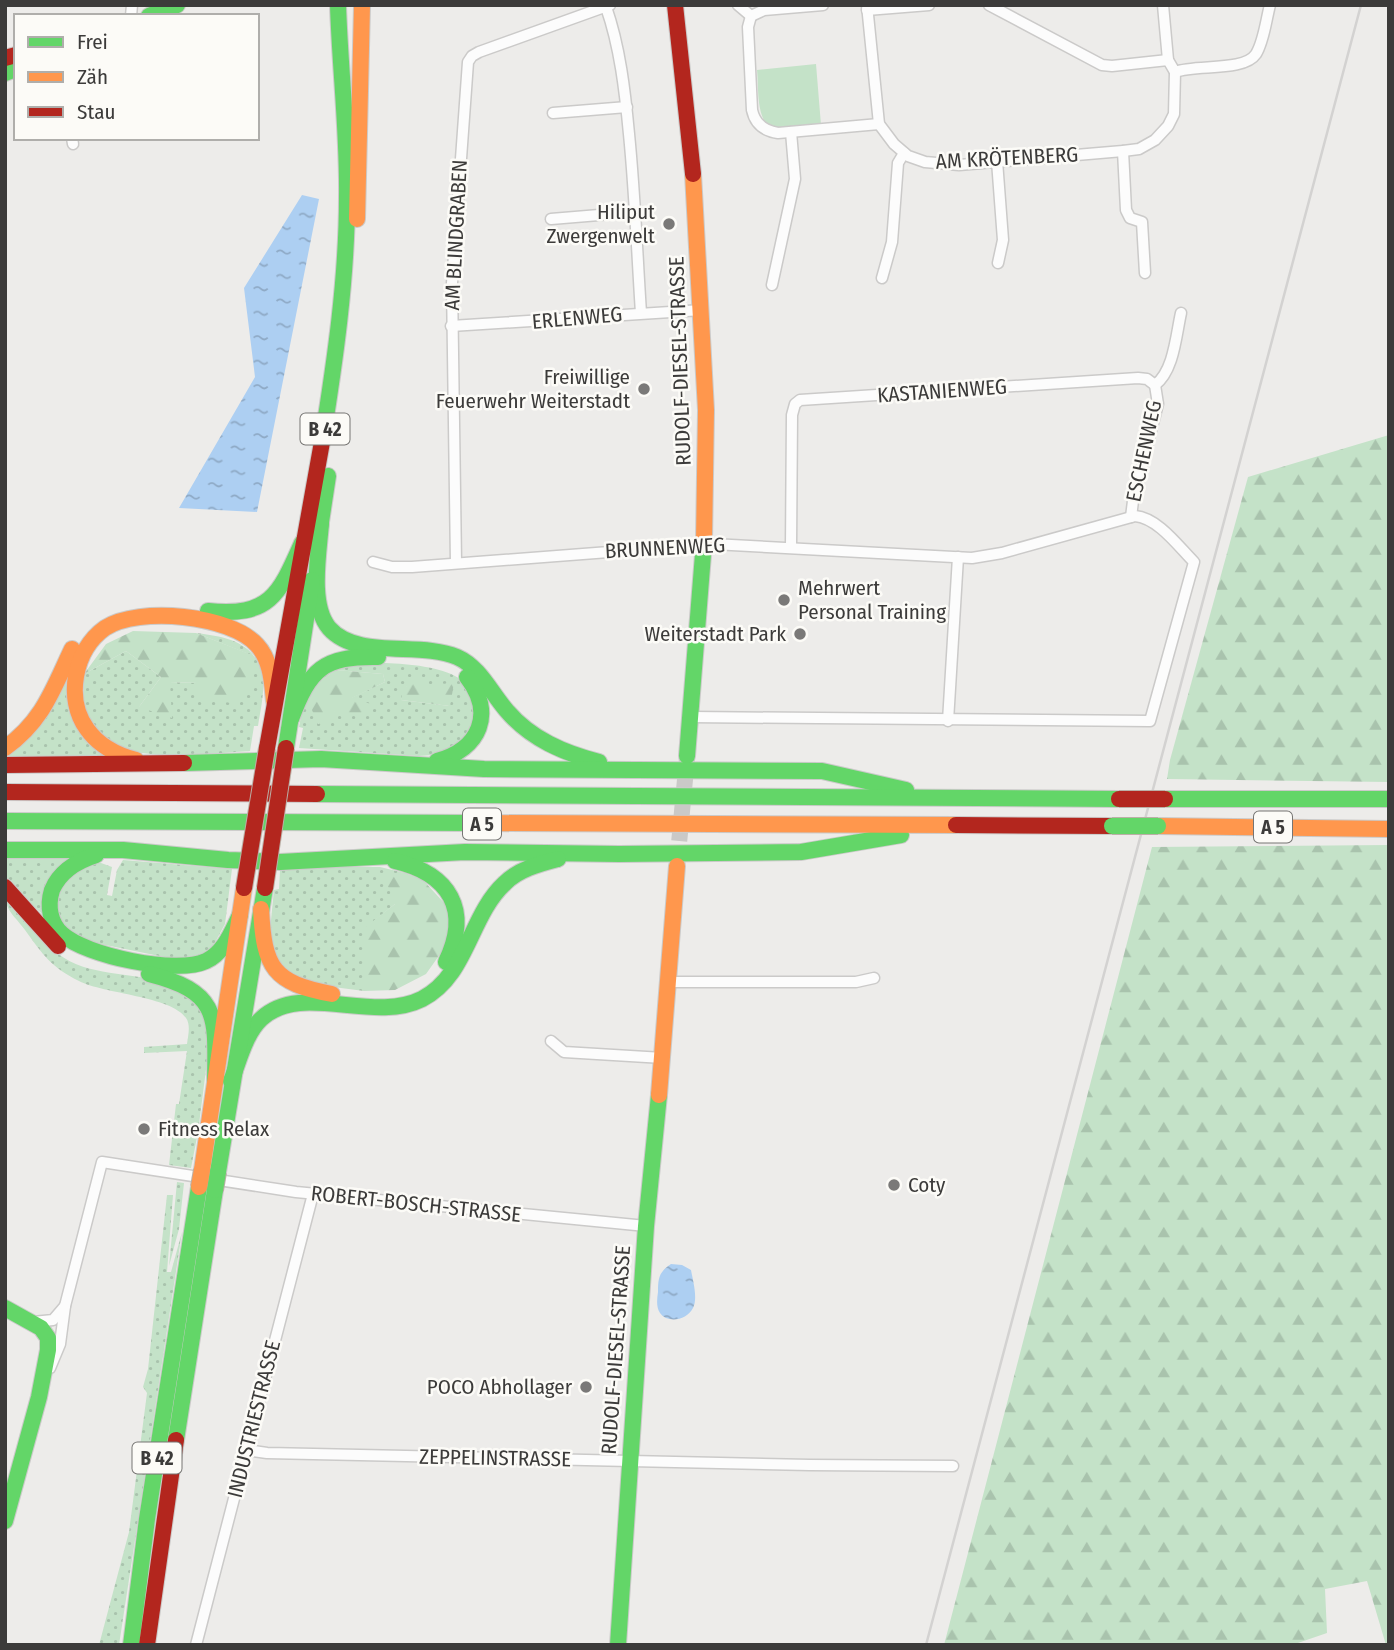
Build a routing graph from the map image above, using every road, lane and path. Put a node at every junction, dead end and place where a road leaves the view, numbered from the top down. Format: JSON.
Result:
{"nodes":[{"id":1,"x":177,"y":5,"type":"edge"},
{"id":2,"x":332,"y":5,"type":"edge"},
{"id":3,"x":338,"y":5,"type":"edge"},
{"id":4,"x":362,"y":5,"type":"edge"},
{"id":5,"x":675,"y":5,"type":"edge"},
{"id":6,"x":738,"y":5,"type":"edge"},
{"id":7,"x":822,"y":5,"type":"edge"},
{"id":8,"x":929,"y":5,"type":"edge"},
{"id":9,"x":989,"y":5,"type":"edge"},
{"id":10,"x":1163,"y":5,"type":"edge"},
{"id":11,"x":1270,"y":5,"type":"edge"},
{"id":12,"x":608,"y":6,"type":"edge"},
{"id":13,"x":867,"y":8,"type":"edge"},
{"id":14,"x":154,"y":14,"type":"edge"},
{"id":15,"x":751,"y":16,"type":"junction"},
{"id":16,"x":338,"y":26,"type":"junction"},
{"id":17,"x":1168,"y":60,"type":"junction"},
{"id":18,"x":1175,"y":72,"type":"junction"},
{"id":19,"x":627,"y":107,"type":"junction"},
{"id":20,"x":553,"y":113,"type":"dead end"},
{"id":21,"x":879,"y":124,"type":"junction"},
{"id":22,"x":791,"y":132,"type":"junction"},
{"id":23,"x":1123,"y":151,"type":"junction"},
{"id":24,"x":904,"y":153,"type":"junction"},
{"id":25,"x":997,"y":162,"type":"junction"},
{"id":26,"x":635,"y":212,"type":"junction"},
{"id":27,"x":551,"y":219,"type":"dead end"},
{"id":28,"x":998,"y":263,"type":"dead end"},
{"id":29,"x":1146,"y":273,"type":"dead end"},
{"id":30,"x":882,"y":278,"type":"dead end"},
{"id":31,"x":772,"y":285,"type":"dead end"},
{"id":32,"x":702,"y":310,"type":"junction"},
{"id":33,"x":641,"y":313,"type":"junction"},
{"id":34,"x":1181,"y":313,"type":"dead end"},
{"id":35,"x":451,"y":326,"type":"junction"},
{"id":36,"x":1155,"y":385,"type":"junction"},
{"id":37,"x":1131,"y":517,"type":"junction"},
{"id":38,"x":321,"y":523,"type":"junction"},
{"id":39,"x":302,"y":543,"type":"junction"},
{"id":40,"x":704,"y":544,"type":"junction"},
{"id":41,"x":791,"y":547,"type":"junction"},
{"id":42,"x":958,"y":558,"type":"junction"},
{"id":43,"x":373,"y":562,"type":"dead end"},
{"id":44,"x":456,"y":563,"type":"junction"},
{"id":45,"x":274,"y":701,"type":"junction"},
{"id":46,"x":691,"y":717,"type":"junction"},
{"id":47,"x":291,"y":719,"type":"junction"},
{"id":48,"x":948,"y":721,"type":"junction"},
{"id":49,"x":5,"y":748,"type":"edge"},
{"id":50,"x":687,"y":756,"type":"tunnel mouth"},
{"id":51,"x":386,"y":762,"type":"junction"},
{"id":52,"x":154,"y":764,"type":"junction"},
{"id":53,"x":5,"y":765,"type":"edge"},
{"id":54,"x":655,"y":769,"type":"junction"},
{"id":55,"x":5,"y":792,"type":"edge"},
{"id":56,"x":941,"y":798,"type":"junction"},
{"id":57,"x":1389,"y":799,"type":"edge"},
{"id":58,"x":5,"y":821,"type":"edge"},
{"id":59,"x":958,"y":826,"type":"junction"},
{"id":60,"x":1389,"y":829,"type":"edge"},
{"id":61,"x":5,"y":849,"type":"edge"},
{"id":62,"x":148,"y":854,"type":"junction"},
{"id":63,"x":619,"y":854,"type":"junction"},
{"id":64,"x":359,"y":857,"type":"junction"},
{"id":65,"x":677,"y":866,"type":"tunnel mouth"},
{"id":66,"x":5,"y":887,"type":"edge"},
{"id":67,"x":261,"y":909,"type":"junction"},
{"id":68,"x":240,"y":915,"type":"junction"},
{"id":69,"x":874,"y":978,"type":"dead end"},
{"id":70,"x":670,"y":982,"type":"junction"},
{"id":71,"x":551,"y":1041,"type":"dead end"},
{"id":72,"x":663,"y":1058,"type":"junction"},
{"id":73,"x":223,"y":1082,"type":"junction"},
{"id":74,"x":204,"y":1179,"type":"junction"},
{"id":75,"x":313,"y":1194,"type":"junction"},
{"id":76,"x":646,"y":1226,"type":"junction"},
{"id":77,"x":65,"y":1306,"type":"junction"},
{"id":78,"x":5,"y":1308,"type":"edge"},
{"id":79,"x":31,"y":1322,"type":"junction"},
{"id":80,"x":41,"y":1386,"type":"junction"},
{"id":81,"x":246,"y":1450,"type":"junction"},
{"id":82,"x":630,"y":1461,"type":"junction"},
{"id":83,"x":953,"y":1466,"type":"dead end"},
{"id":84,"x":5,"y":1521,"type":"edge"},
{"id":85,"x":131,"y":1645,"type":"edge"},
{"id":86,"x":147,"y":1645,"type":"edge"},
{"id":87,"x":196,"y":1645,"type":"edge"},
{"id":88,"x":618,"y":1645,"type":"edge"}],
"edges":[{"from":1,"to":14,"type":"main road"},
{"from":2,"to":16,"type":"main road"},
{"from":3,"to":16,"type":"main road","number":"B 42"},
{"from":4,"to":38,"type":"main road","number":"B 42"},
{"from":5,"to":32,"type":"main road","name":"RUDOLF-DIESEL-STRASSE"},
{"from":6,"to":15,"type":"street"},
{"from":7,"to":15,"type":"street"},
{"from":8,"to":13,"type":"street"},
{"from":9,"to":17,"type":"street"},
{"from":10,"to":17,"type":"street"},
{"from":11,"to":18,"type":"street"},
{"from":12,"to":19,"type":"street"},
{"from":12,"to":35,"type":"street","name":"AM BLINDGRABEN"},
{"from":13,"to":21,"type":"street"},
{"from":15,"to":22,"type":"street"},
{"from":16,"to":39,"type":"main road","number":"B 42"},
{"from":17,"to":18,"type":"street"},
{"from":18,"to":23,"type":"street","name":"AM KRÖTENBERG"},
{"from":19,"to":20,"type":"street"},
{"from":19,"to":26,"type":"street"},
{"from":21,"to":22,"type":"street"},
{"from":21,"to":24,"type":"street"},
{"from":22,"to":31,"type":"street"},
{"from":23,"to":25,"type":"street","name":"AM KRÖTENBERG"},
{"from":23,"to":29,"type":"street"},
{"from":24,"to":25,"type":"street","name":"AM KRÖTENBERG"},
{"from":24,"to":30,"type":"street"},
{"from":25,"to":28,"type":"street"},
{"from":26,"to":27,"type":"street"},
{"from":26,"to":33,"type":"street"},
{"from":32,"to":33,"type":"street","name":"ERLENWEG"},
{"from":32,"to":40,"type":"main road","name":"RUDOLF-DIESEL-STRASSE"},
{"from":33,"to":35,"type":"street","name":"ERLENWEG"},
{"from":34,"to":36,"type":"street"},
{"from":35,"to":44,"type":"street","name":"AM BLINDGRABEN"},
{"from":36,"to":37,"type":"street","name":"ESCHENWEG"},
{"from":36,"to":41,"type":"street","name":"KASTANIENWEG"},
{"from":37,"to":42,"type":"street","name":"BRUNNENWEG"},
{"from":37,"to":48,"type":"street"},
{"from":38,"to":47,"type":"main road","number":"B 42"},
{"from":38,"to":54,"type":"main road"},
{"from":39,"to":45,"type":"main road","number":"B 42"},
{"from":39,"to":49,"type":"main road"},
{"from":40,"to":41,"type":"street","name":"BRUNNENWEG"},
{"from":40,"to":44,"type":"street","name":"BRUNNENWEG"},
{"from":40,"to":46,"type":"main road","name":"RUDOLF-DIESEL-STRASSE"},
{"from":41,"to":42,"type":"street","name":"BRUNNENWEG"},
{"from":42,"to":48,"type":"street"},
{"from":43,"to":44,"type":"street","name":"BRUNNENWEG"},
{"from":45,"to":52,"type":"main road"},
{"from":45,"to":68,"type":"main road","number":"B 42","bridge":true},
{"from":46,"to":48,"type":"street"},
{"from":46,"to":50,"type":"main road","name":"RUDOLF-DIESEL-STRASSE"},
{"from":47,"to":51,"type":"main road"},
{"from":47,"to":67,"type":"main road","number":"B 42","bridge":true},
{"from":51,"to":52,"type":"main road"},
{"from":51,"to":54,"type":"main road"},
{"from":52,"to":53,"type":"main road"},
{"from":54,"to":56,"type":"main road"},
{"from":55,"to":56,"type":"main road","number":"A 5"},
{"from":56,"to":57,"type":"main road","number":"A 5","bridge":true},
{"from":58,"to":59,"type":"main road","number":"A 5"},
{"from":59,"to":60,"type":"main road","number":"A 5","bridge":true},
{"from":59,"to":63,"type":"main road","number":"A 5"},
{"from":61,"to":62,"type":"main road"},
{"from":62,"to":64,"type":"main road"},
{"from":62,"to":68,"type":"main road"},
{"from":63,"to":64,"type":"main road","number":"A 5"},
{"from":63,"to":73,"type":"main road","number":"A 5"},
{"from":64,"to":67,"type":"main road"},
{"from":65,"to":70,"type":"main road","name":"RUDOLF-DIESEL-STRASSE"},
{"from":66,"to":73,"type":"main road"},
{"from":67,"to":73,"type":"main road","number":"B 42"},
{"from":68,"to":73,"type":"main road","number":"B 42"},
{"from":69,"to":70,"type":"street"},
{"from":70,"to":72,"type":"main road","name":"RUDOLF-DIESEL-STRASSE"},
{"from":71,"to":72,"type":"street"},
{"from":72,"to":76,"type":"main road","name":"RUDOLF-DIESEL-STRASSE"},
{"from":73,"to":74,"type":"main road","number":"B 42"},
{"from":74,"to":75,"type":"street","name":"ROBERT-BOSCH-STRASSE"},
{"from":74,"to":77,"type":"street","name":"ROBERT-BOSCH-STRASSE"},
{"from":74,"to":85,"type":"main road","number":"B 42"},
{"from":74,"to":86,"type":"main road","number":"B 42"},
{"from":75,"to":76,"type":"street","name":"ROBERT-BOSCH-STRASSE"},
{"from":75,"to":81,"type":"street","name":"INDUSTRIESTRASSE"},
{"from":76,"to":82,"type":"main road","name":"RUDOLF-DIESEL-STRASSE"},
{"from":77,"to":79,"type":"street"},
{"from":77,"to":80,"type":"street"},
{"from":78,"to":79,"type":"main road"},
{"from":79,"to":80,"type":"main road"},
{"from":80,"to":84,"type":"main road"},
{"from":81,"to":82,"type":"street","name":"ZEPPELINSTRASSE"},
{"from":81,"to":87,"type":"street","name":"INDUSTRIESTRASSE"},
{"from":82,"to":83,"type":"street","name":"ZEPPELINSTRASSE"},
{"from":82,"to":88,"type":"main road","name":"RUDOLF-DIESEL-STRASSE"}]}
